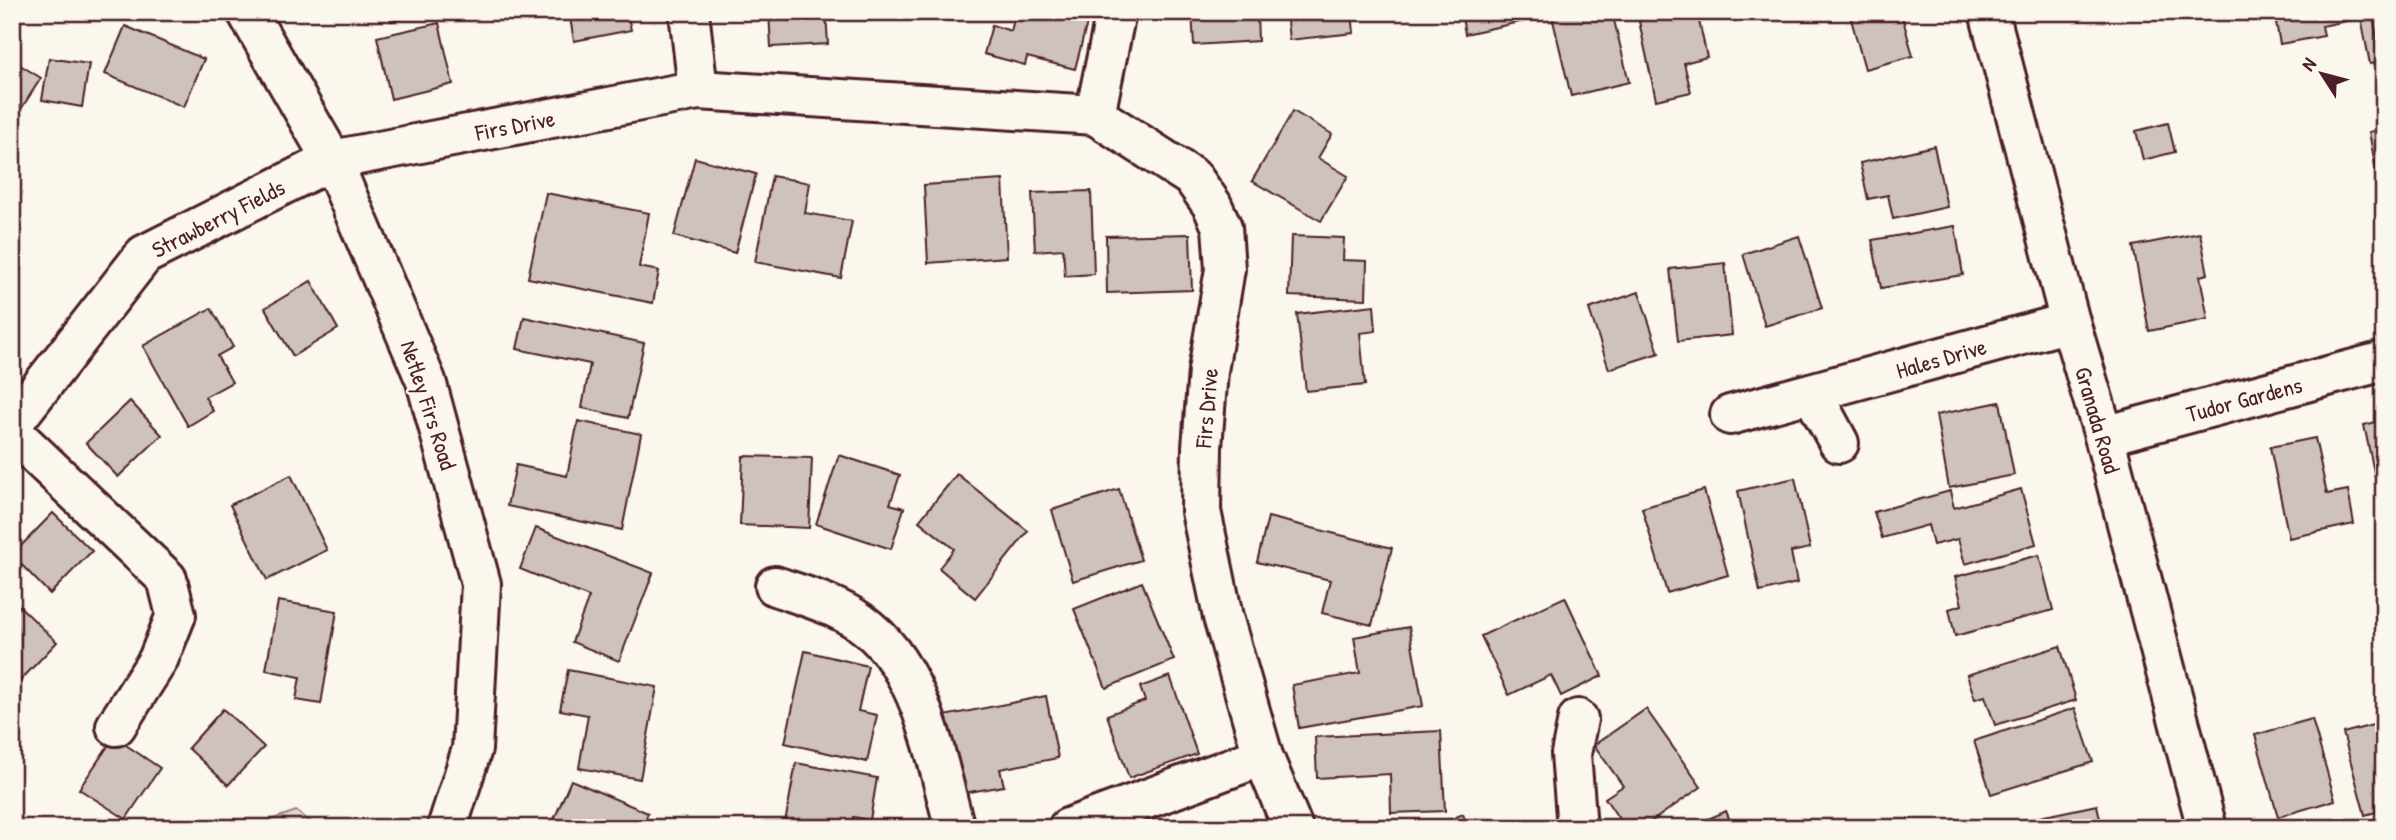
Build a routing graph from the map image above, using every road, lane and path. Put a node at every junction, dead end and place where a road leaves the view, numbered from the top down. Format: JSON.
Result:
{"nodes":[{"id":1,"x":247,"y":12,"type":"edge"},
{"id":2,"x":689,"y":12,"type":"edge"},
{"id":3,"x":1116,"y":12,"type":"edge"},
{"id":4,"x":1989,"y":12,"type":"edge"},
{"id":5,"x":698,"y":90,"type":"junction"},
{"id":6,"x":1095,"y":115,"type":"junction"},
{"id":7,"x":332,"y":160,"type":"junction"},
{"id":8,"x":2070,"y":322,"type":"junction"},
{"id":9,"x":2384,"y":361,"type":"edge"},
{"id":10,"x":1812,"y":394,"type":"junction"},
{"id":11,"x":1730,"y":415,"type":"dead end"},
{"id":12,"x":12,"y":424,"type":"edge"},
{"id":13,"x":12,"y":432,"type":"edge"},
{"id":14,"x":2104,"y":436,"type":"junction"},
{"id":15,"x":1839,"y":443,"type":"dead end"},
{"id":16,"x":775,"y":586,"type":"dead end"},
{"id":17,"x":1578,"y":719,"type":"dead end"},
{"id":18,"x":116,"y":726,"type":"dead end"},
{"id":19,"x":1263,"y":756,"type":"junction"},
{"id":20,"x":447,"y":828,"type":"edge"},
{"id":21,"x":955,"y":828,"type":"edge"},
{"id":22,"x":1068,"y":828,"type":"edge"},
{"id":23,"x":1293,"y":828,"type":"edge"},
{"id":24,"x":1577,"y":828,"type":"edge"},
{"id":25,"x":2207,"y":828,"type":"edge"}],
"edges":[{"from":1,"to":7,"type":"street","name":"Netley Firs Road"},
{"from":2,"to":5,"type":"street"},
{"from":3,"to":6,"type":"street"},
{"from":4,"to":8,"type":"street","name":"Granada Road"},
{"from":5,"to":6,"type":"street","name":"Firs Drive"},
{"from":5,"to":7,"type":"street","name":"Firs Drive"},
{"from":6,"to":19,"type":"street","name":"Firs Drive"},
{"from":7,"to":12,"type":"street","name":"Strawberry Fields"},
{"from":7,"to":20,"type":"street","name":"Netley Firs Road"},
{"from":8,"to":10,"type":"street","name":"Hales Drive"},
{"from":8,"to":14,"type":"street","name":"Granada Road"},
{"from":9,"to":14,"type":"street","name":"Tudor Gardens"},
{"from":10,"to":11,"type":"street","name":"Hales Drive"},
{"from":10,"to":15,"type":"street"},
{"from":13,"to":18,"type":"street"},
{"from":14,"to":25,"type":"street","name":"Granada Road"},
{"from":16,"to":21,"type":"street"},
{"from":17,"to":24,"type":"street"},
{"from":19,"to":22,"type":"street"},
{"from":19,"to":23,"type":"street","name":"Firs Drive"}]}
